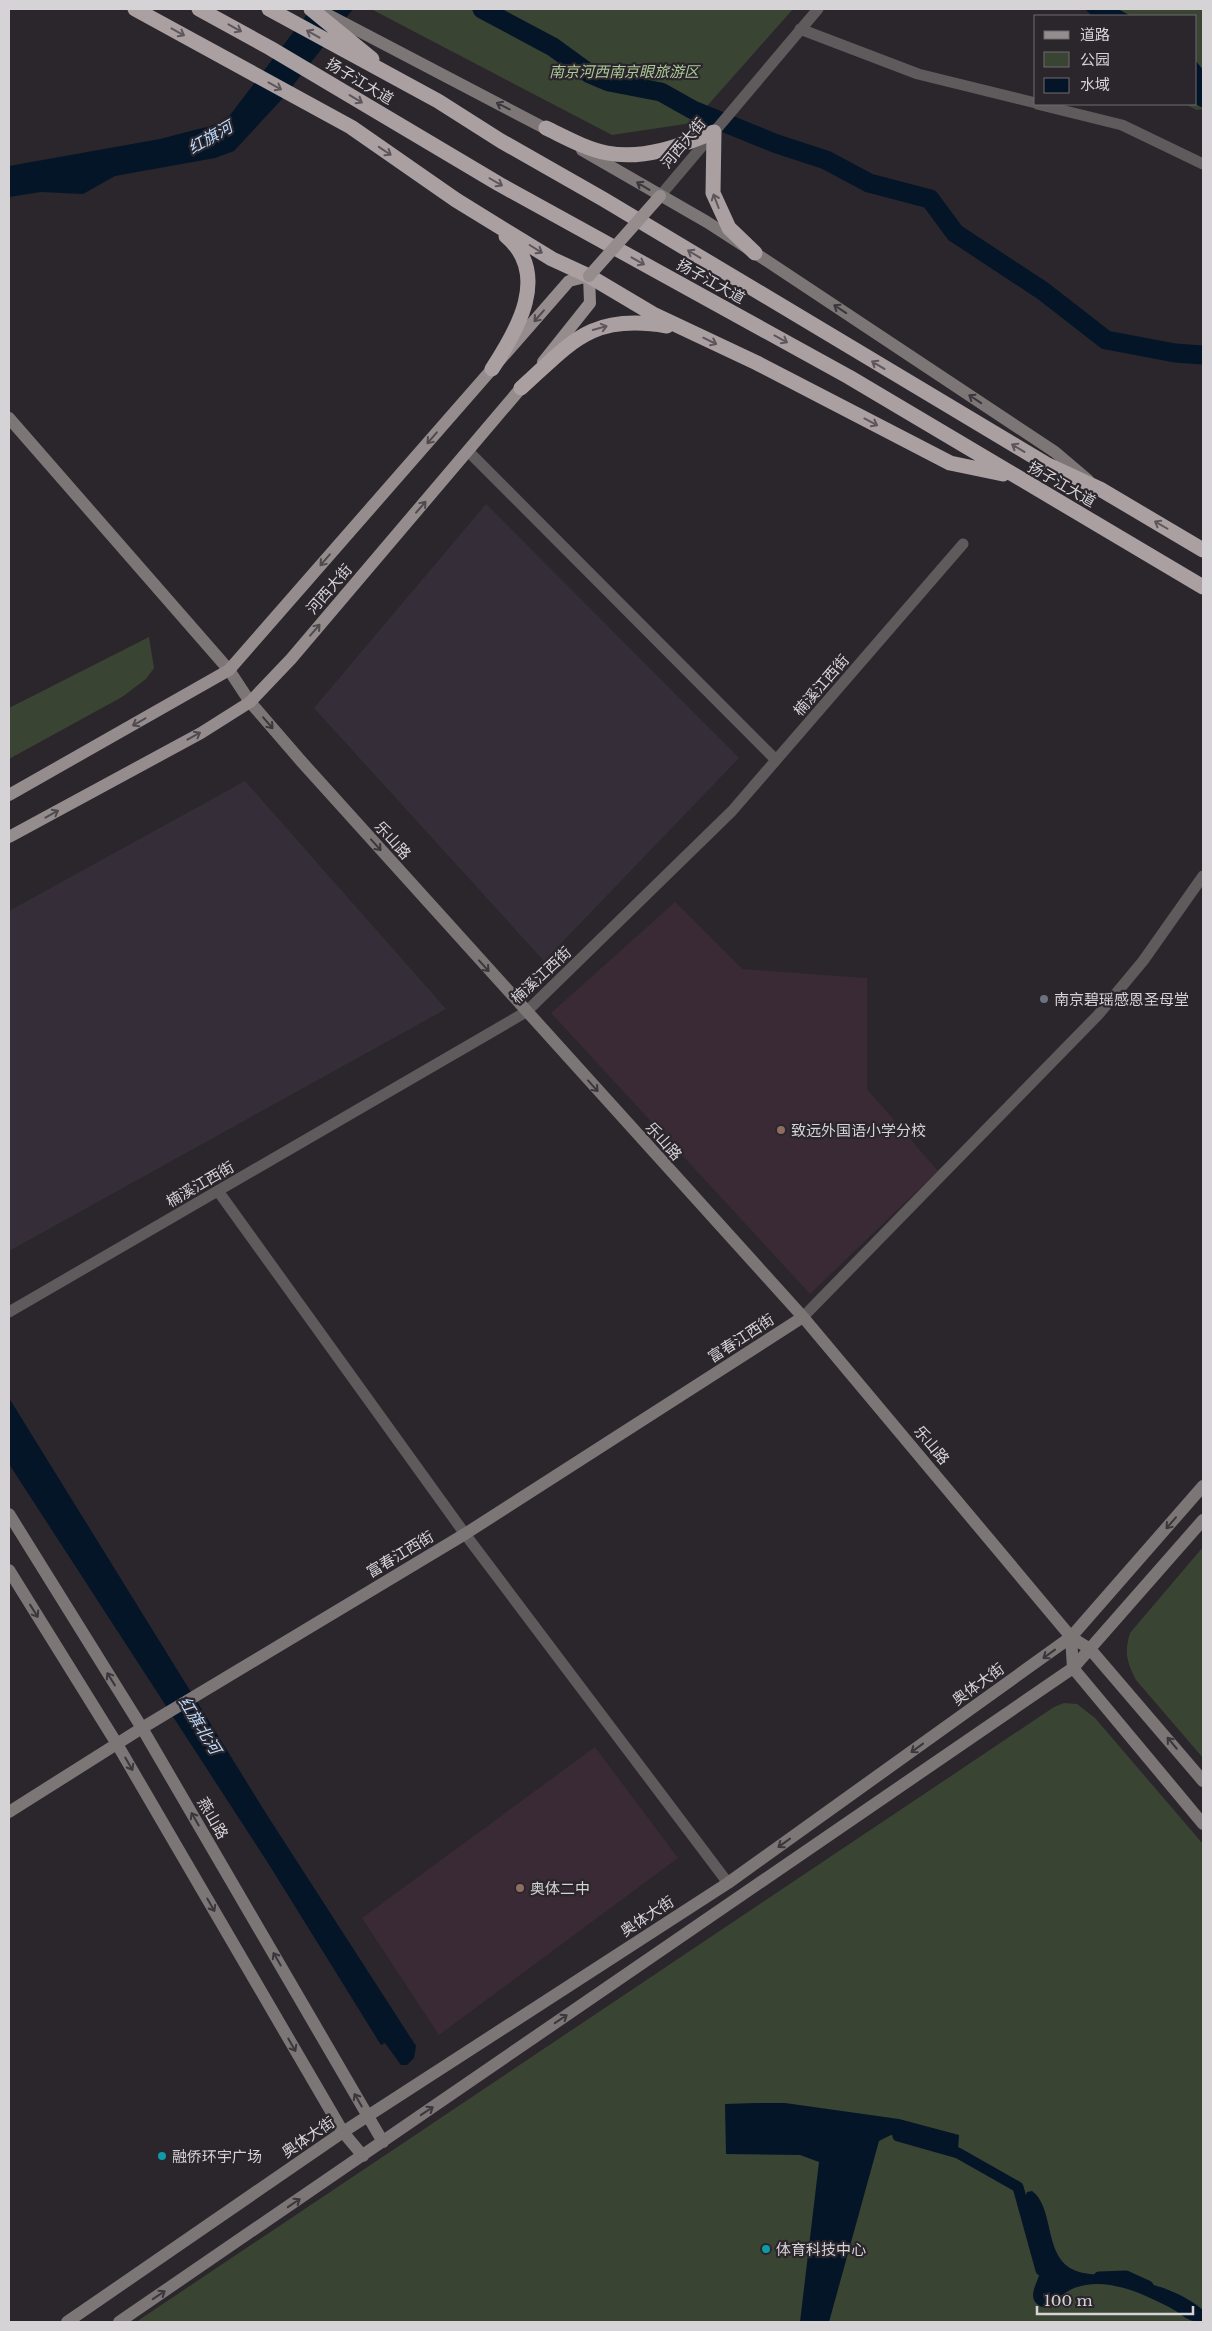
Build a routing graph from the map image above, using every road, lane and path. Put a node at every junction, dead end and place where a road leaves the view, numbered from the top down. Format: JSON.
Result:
{"nodes":[{"id":1,"x":135,"y":9,"type":"edge"},
{"id":2,"x":200,"y":9,"type":"edge"},
{"id":3,"x":269,"y":9,"type":"edge"},
{"id":4,"x":311,"y":9,"type":"edge"},
{"id":5,"x":316,"y":9,"type":"edge"},
{"id":6,"x":818,"y":9,"type":"edge"},
{"id":7,"x":800,"y":29,"type":"junction"},
{"id":8,"x":343,"y":36,"type":"junction"},
{"id":9,"x":1034,"y":103,"type":"edge"},
{"id":10,"x":1041,"y":105,"type":"edge"},
{"id":11,"x":546,"y":128,"type":"junction"},
{"id":12,"x":715,"y":132,"type":"junction"},
{"id":13,"x":1203,"y":164,"type":"edge"},
{"id":14,"x":660,"y":196,"type":"junction"},
{"id":15,"x":484,"y":217,"type":"junction"},
{"id":16,"x":755,"y":253,"type":"junction"},
{"id":17,"x":589,"y":276,"type":"junction"},
{"id":18,"x":690,"y":331,"type":"junction"},
{"id":19,"x":492,"y":369,"type":"junction"},
{"id":20,"x":521,"y":388,"type":"junction"},
{"id":21,"x":9,"y":418,"type":"edge"},
{"id":22,"x":468,"y":452,"type":"junction"},
{"id":23,"x":1014,"y":477,"type":"junction"},
{"id":24,"x":1100,"y":489,"type":"junction"},
{"id":25,"x":963,"y":544,"type":"dead end"},
{"id":26,"x":1203,"y":550,"type":"edge"},
{"id":27,"x":1203,"y":588,"type":"edge"},
{"id":28,"x":229,"y":670,"type":"junction"},
{"id":29,"x":250,"y":702,"type":"junction"},
{"id":30,"x":776,"y":760,"type":"junction"},
{"id":31,"x":9,"y":795,"type":"edge"},
{"id":32,"x":9,"y":837,"type":"edge"},
{"id":33,"x":1203,"y":876,"type":"edge"},
{"id":34,"x":526,"y":1012,"type":"junction"},
{"id":35,"x":218,"y":1191,"type":"junction"},
{"id":36,"x":9,"y":1312,"type":"edge"},
{"id":37,"x":803,"y":1318,"type":"junction"},
{"id":38,"x":1203,"y":1486,"type":"edge"},
{"id":39,"x":9,"y":1514,"type":"edge"},
{"id":40,"x":1203,"y":1520,"type":"edge"},
{"id":41,"x":465,"y":1534,"type":"junction"},
{"id":42,"x":9,"y":1570,"type":"edge"},
{"id":43,"x":1072,"y":1637,"type":"junction"},
{"id":44,"x":1090,"y":1649,"type":"junction"},
{"id":45,"x":1073,"y":1668,"type":"junction"},
{"id":46,"x":142,"y":1728,"type":"junction"},
{"id":47,"x":117,"y":1744,"type":"junction"},
{"id":48,"x":1203,"y":1780,"type":"edge"},
{"id":49,"x":9,"y":1812,"type":"edge"},
{"id":50,"x":1203,"y":1824,"type":"edge"},
{"id":51,"x":728,"y":1883,"type":"junction"},
{"id":52,"x":368,"y":2117,"type":"junction"},
{"id":53,"x":343,"y":2132,"type":"junction"},
{"id":54,"x":383,"y":2142,"type":"junction"},
{"id":55,"x":363,"y":2156,"type":"junction"},
{"id":56,"x":67,"y":2322,"type":"edge"},
{"id":57,"x":119,"y":2322,"type":"edge"}],
"edges":[{"from":1,"to":15,"type":"highway","one_way":true},
{"from":2,"to":23,"type":"highway","name":"扬子江大道","one_way":true},
{"from":8,"to":3,"type":"highway","name":"扬子江大道","one_way":true},
{"from":4,"to":8,"type":"highway"},
{"from":5,"to":8,"type":"main road","name":"扬子江大道"},
{"from":6,"to":7,"type":"street","name":"河西大街"},
{"from":7,"to":9,"type":"street"},
{"from":7,"to":12,"type":"street","name":"河西大街"},
{"from":11,"to":8,"type":"main road","name":"扬子江大道","one_way":true},
{"from":24,"to":8,"type":"highway","name":"扬子江大道","one_way":true},
{"from":10,"to":13,"type":"street"},
{"from":11,"to":12,"type":"highway"},
{"from":14,"to":11,"type":"main road","name":"扬子江大道","one_way":true},
{"from":12,"to":14,"type":"street","name":"河西大街"},
{"from":16,"to":12,"type":"highway","one_way":true},
{"from":14,"to":16,"type":"main road","name":"扬子江大道"},
{"from":14,"to":17,"type":"main road","name":"河西大街","bridge":true},
{"from":15,"to":17,"type":"highway","one_way":true},
{"from":15,"to":19,"type":"highway"},
{"from":24,"to":16,"type":"main road","name":"扬子江大道","one_way":true},
{"from":17,"to":18,"type":"highway"},
{"from":17,"to":19,"type":"main road","name":"河西大街","one_way":true},
{"from":17,"to":20,"type":"main road","name":"河西大街"},
{"from":20,"to":18,"type":"highway","one_way":true},
{"from":18,"to":23,"type":"highway","one_way":true},
{"from":19,"to":28,"type":"main road","name":"河西大街","one_way":true},
{"from":20,"to":22,"type":"main road","name":"河西大街"},
{"from":21,"to":28,"type":"main road","name":"乐山路"},
{"from":29,"to":22,"type":"main road","name":"河西大街","one_way":true},
{"from":22,"to":30,"type":"street"},
{"from":23,"to":27,"type":"highway","name":"扬子江大道"},
{"from":26,"to":24,"type":"highway","name":"扬子江大道","one_way":true},
{"from":25,"to":30,"type":"street","name":"楠溪江西街"},
{"from":28,"to":29,"type":"main road","name":"乐山路"},
{"from":28,"to":31,"type":"main road","name":"河西大街","one_way":true},
{"from":32,"to":29,"type":"main road","name":"河西大街","one_way":true},
{"from":29,"to":34,"type":"main road","name":"乐山路","one_way":true},
{"from":30,"to":34,"type":"street","name":"楠溪江西街"},
{"from":33,"to":37,"type":"street"},
{"from":34,"to":35,"type":"street","name":"楠溪江西街"},
{"from":34,"to":37,"type":"main road","name":"乐山路","one_way":true},
{"from":35,"to":36,"type":"street","name":"楠溪江西街"},
{"from":35,"to":41,"type":"street"},
{"from":37,"to":41,"type":"main road","name":"富春江西街"},
{"from":37,"to":43,"type":"main road","name":"乐山路"},
{"from":38,"to":43,"type":"main road","name":"奥体大街","one_way":true},
{"from":46,"to":39,"type":"main road","name":"燕山路","one_way":true},
{"from":40,"to":44,"type":"main road"},
{"from":41,"to":46,"type":"main road","name":"富春江西街"},
{"from":41,"to":51,"type":"street"},
{"from":42,"to":47,"type":"main road","one_way":true},
{"from":43,"to":44,"type":"main road","name":"乐山路"},
{"from":43,"to":45,"type":"main road"},
{"from":43,"to":51,"type":"main road","name":"奥体大街","one_way":true},
{"from":44,"to":45,"type":"main road"},
{"from":48,"to":44,"type":"main road","name":"乐山路","one_way":true},
{"from":45,"to":50,"type":"main road"},
{"from":54,"to":45,"type":"main road","one_way":true},
{"from":46,"to":47,"type":"main road","name":"富春江西街"},
{"from":52,"to":46,"type":"main road","name":"燕山路","one_way":true},
{"from":47,"to":49,"type":"main road","name":"富春江西街"},
{"from":47,"to":53,"type":"main road","one_way":true},
{"from":51,"to":52,"type":"main road","name":"奥体大街"},
{"from":52,"to":53,"type":"main road","name":"奥体大街"},
{"from":52,"to":54,"type":"main road","name":"燕山路"},
{"from":53,"to":55,"type":"main road"},
{"from":53,"to":56,"type":"main road","name":"奥体大街"},
{"from":54,"to":55,"type":"main road"},
{"from":57,"to":55,"type":"main road","one_way":true}]}
